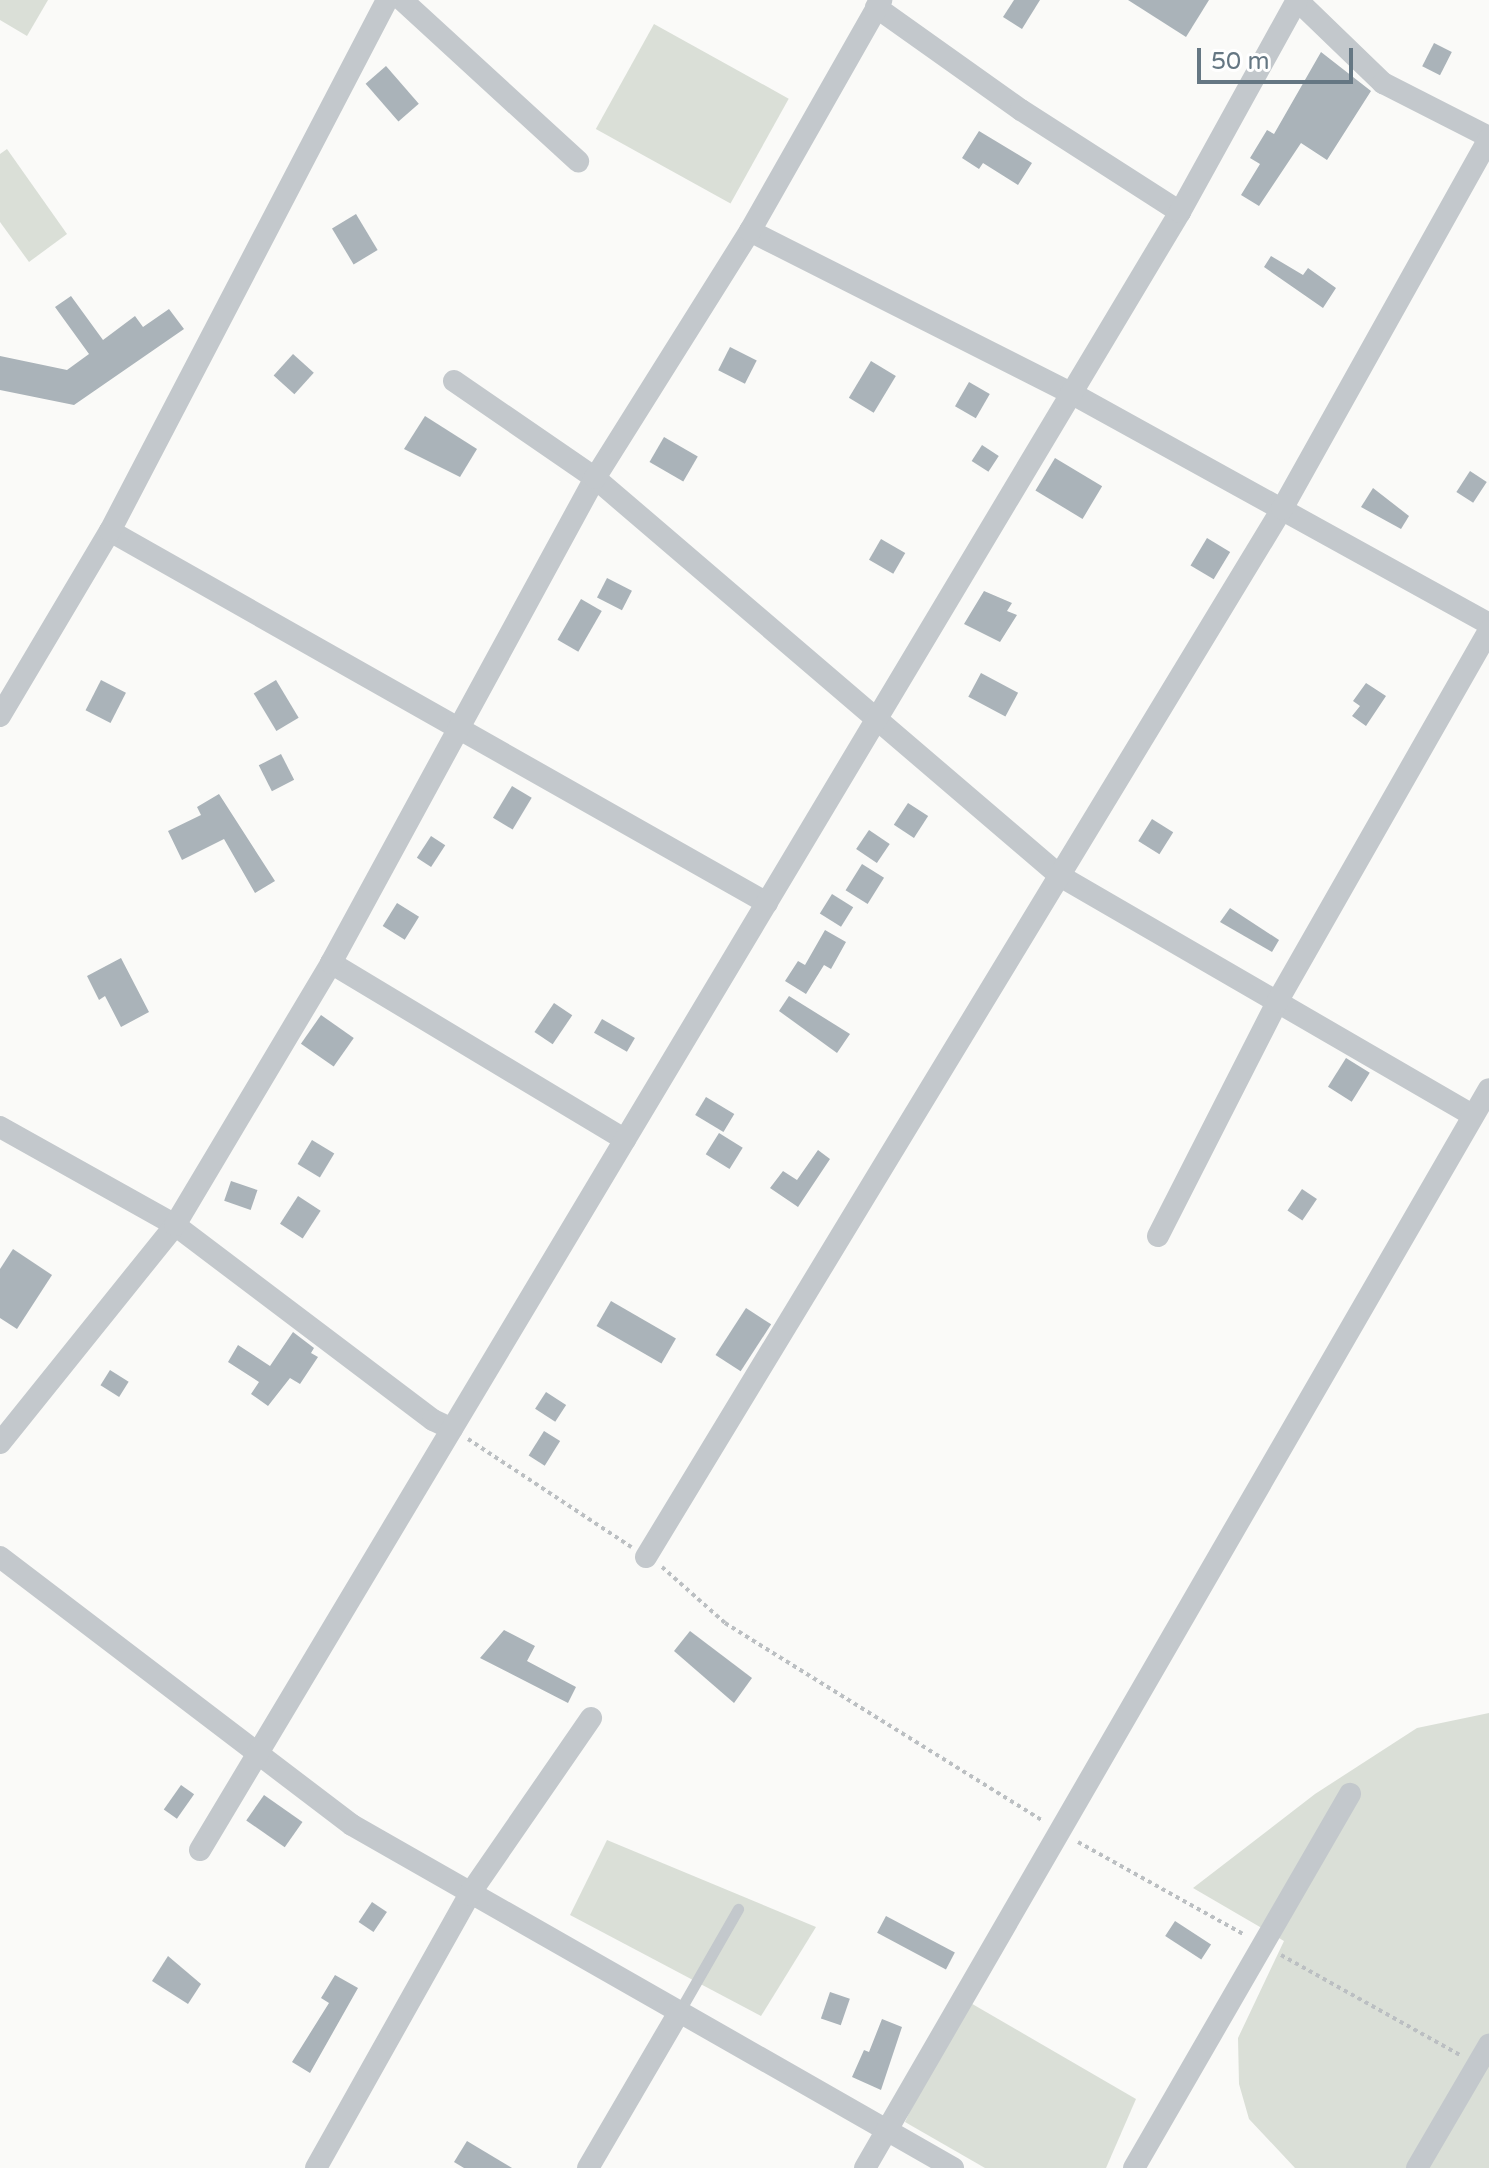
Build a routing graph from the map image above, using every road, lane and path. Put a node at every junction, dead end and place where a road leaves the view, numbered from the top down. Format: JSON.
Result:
{"nodes":[{"id":1,"x":387,"y":0,"type":"edge"},
{"id":2,"x":402,"y":0,"type":"edge"},
{"id":3,"x":1297,"y":0,"type":"edge"},
{"id":4,"x":878,"y":4,"type":"edge"},
{"id":5,"x":1489,"y":138,"type":"edge"},
{"id":6,"x":578,"y":161,"type":"dead end"},
{"id":7,"x":1180,"y":212,"type":"junction"},
{"id":8,"x":750,"y":231,"type":"junction"},
{"id":9,"x":454,"y":381,"type":"dead end"},
{"id":10,"x":1071,"y":393,"type":"junction"},
{"id":11,"x":595,"y":478,"type":"junction"},
{"id":12,"x":1282,"y":509,"type":"junction"},
{"id":13,"x":110,"y":531,"type":"junction"},
{"id":14,"x":1489,"y":624,"type":"edge"},
{"id":15,"x":1489,"y":631,"type":"edge"},
{"id":16,"x":0,"y":716,"type":"edge"},
{"id":17,"x":877,"y":719,"type":"junction"},
{"id":18,"x":459,"y":727,"type":"junction"},
{"id":19,"x":1060,"y":876,"type":"junction"},
{"id":20,"x":767,"y":903,"type":"junction"},
{"id":21,"x":331,"y":963,"type":"junction"},
{"id":22,"x":1277,"y":1002,"type":"junction"},
{"id":23,"x":1489,"y":1089,"type":"edge"},
{"id":24,"x":1473,"y":1115,"type":"junction"},
{"id":25,"x":0,"y":1127,"type":"edge"},
{"id":26,"x":625,"y":1140,"type":"junction"},
{"id":27,"x":175,"y":1225,"type":"junction"},
{"id":28,"x":1158,"y":1236,"type":"dead end"},
{"id":29,"x":452,"y":1429,"type":"junction"},
{"id":30,"x":0,"y":1443,"type":"edge"},
{"id":31,"x":0,"y":1557,"type":"edge"},
{"id":32,"x":646,"y":1557,"type":"junction"},
{"id":33,"x":591,"y":1718,"type":"dead end"},
{"id":34,"x":258,"y":1753,"type":"junction"},
{"id":35,"x":1350,"y":1794,"type":"dead end"},
{"id":36,"x":1056,"y":1829,"type":"junction"},
{"id":37,"x":200,"y":1850,"type":"dead end"},
{"id":38,"x":469,"y":1895,"type":"junction"},
{"id":39,"x":738,"y":1909,"type":"dead end"},
{"id":40,"x":1264,"y":1945,"type":"junction"},
{"id":41,"x":679,"y":2012,"type":"junction"},
{"id":42,"x":1484,"y":2055,"type":"edge"},
{"id":43,"x":887,"y":2129,"type":"junction"},
{"id":44,"x":316,"y":2168,"type":"edge"},
{"id":45,"x":588,"y":2168,"type":"edge"},
{"id":46,"x":865,"y":2168,"type":"edge"},
{"id":47,"x":953,"y":2168,"type":"edge"},
{"id":48,"x":1134,"y":2168,"type":"edge"},
{"id":49,"x":1417,"y":2168,"type":"edge"}],
"edges":[{"from":1,"to":13,"type":"street"},
{"from":2,"to":6,"type":"street"},
{"from":3,"to":5,"type":"street"},
{"from":3,"to":7,"type":"street"},
{"from":4,"to":7,"type":"street"},
{"from":4,"to":8,"type":"street"},
{"from":5,"to":12,"type":"street"},
{"from":7,"to":10,"type":"street"},
{"from":8,"to":10,"type":"street"},
{"from":8,"to":11,"type":"street"},
{"from":9,"to":11,"type":"street"},
{"from":10,"to":12,"type":"street"},
{"from":10,"to":17,"type":"street"},
{"from":11,"to":17,"type":"street"},
{"from":11,"to":18,"type":"street"},
{"from":12,"to":14,"type":"street"},
{"from":12,"to":19,"type":"street"},
{"from":13,"to":16,"type":"street"},
{"from":13,"to":18,"type":"street"},
{"from":15,"to":22,"type":"street"},
{"from":17,"to":19,"type":"street"},
{"from":17,"to":20,"type":"street"},
{"from":18,"to":20,"type":"street"},
{"from":18,"to":21,"type":"street"},
{"from":19,"to":22,"type":"street"},
{"from":19,"to":32,"type":"street"},
{"from":20,"to":26,"type":"street"},
{"from":21,"to":26,"type":"street"},
{"from":21,"to":27,"type":"street"},
{"from":22,"to":24,"type":"street"},
{"from":22,"to":28,"type":"street"},
{"from":23,"to":24,"type":"street"},
{"from":24,"to":36,"type":"street"},
{"from":25,"to":27,"type":"street"},
{"from":26,"to":29,"type":"street"},
{"from":27,"to":29,"type":"street"},
{"from":27,"to":30,"type":"street"},
{"from":29,"to":32,"type":"path"},
{"from":29,"to":34,"type":"street"},
{"from":31,"to":34,"type":"street"},
{"from":32,"to":36,"type":"path"},
{"from":33,"to":38,"type":"street"},
{"from":34,"to":37,"type":"street"},
{"from":34,"to":38,"type":"street"},
{"from":35,"to":40,"type":"street"},
{"from":36,"to":40,"type":"path"},
{"from":36,"to":43,"type":"street"},
{"from":38,"to":41,"type":"street"},
{"from":38,"to":44,"type":"street"},
{"from":39,"to":41,"type":"lane"},
{"from":40,"to":42,"type":"path"},
{"from":40,"to":48,"type":"street"},
{"from":41,"to":43,"type":"street"},
{"from":41,"to":45,"type":"street"},
{"from":42,"to":49,"type":"street"},
{"from":43,"to":46,"type":"street"},
{"from":43,"to":47,"type":"street"}]}
